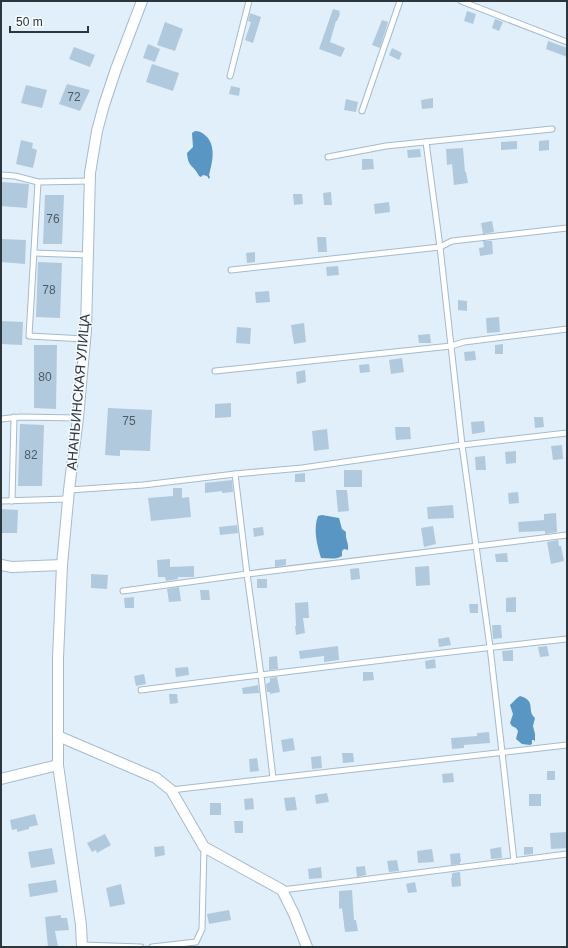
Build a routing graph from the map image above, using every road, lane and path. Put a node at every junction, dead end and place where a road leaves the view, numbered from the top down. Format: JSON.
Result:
{"nodes":[{"id":1,"x":142,"y":1,"type":"edge"},
{"id":2,"x":249,"y":1,"type":"edge"},
{"id":3,"x":400,"y":1,"type":"edge"},
{"id":4,"x":461,"y":1,"type":"edge"},
{"id":5,"x":567,"y":42,"type":"edge"},
{"id":6,"x":230,"y":76,"type":"dead end"},
{"id":7,"x":362,"y":111,"type":"dead end"},
{"id":8,"x":552,"y":129,"type":"dead end"},
{"id":9,"x":426,"y":142,"type":"junction"},
{"id":10,"x":328,"y":157,"type":"dead end"},
{"id":11,"x":1,"y":175,"type":"edge"},
{"id":12,"x":90,"y":181,"type":"junction"},
{"id":13,"x":38,"y":182,"type":"junction"},
{"id":14,"x":567,"y":228,"type":"edge"},
{"id":15,"x":440,"y":246,"type":"junction"},
{"id":16,"x":34,"y":253,"type":"junction"},
{"id":17,"x":88,"y":255,"type":"junction"},
{"id":18,"x":231,"y":270,"type":"dead end"},
{"id":19,"x":567,"y":329,"type":"edge"},
{"id":20,"x":85,"y":339,"type":"junction"},
{"id":21,"x":451,"y":346,"type":"junction"},
{"id":22,"x":215,"y":371,"type":"dead end"},
{"id":23,"x":14,"y":418,"type":"junction"},
{"id":24,"x":78,"y":418,"type":"junction"},
{"id":25,"x":1,"y":419,"type":"edge"},
{"id":26,"x":567,"y":433,"type":"edge"},
{"id":27,"x":462,"y":446,"type":"junction"},
{"id":28,"x":235,"y":474,"type":"junction"},
{"id":29,"x":69,"y":495,"type":"junction"},
{"id":30,"x":1,"y":501,"type":"edge"},
{"id":31,"x":12,"y":501,"type":"junction"},
{"id":32,"x":567,"y":535,"type":"edge"},
{"id":33,"x":476,"y":546,"type":"junction"},
{"id":34,"x":1,"y":564,"type":"edge"},
{"id":35,"x":62,"y":565,"type":"junction"},
{"id":36,"x":247,"y":574,"type":"junction"},
{"id":37,"x":123,"y":591,"type":"dead end"},
{"id":38,"x":567,"y":639,"type":"edge"},
{"id":39,"x":490,"y":647,"type":"junction"},
{"id":40,"x":261,"y":675,"type":"junction"},
{"id":41,"x":141,"y":690,"type":"dead end"},
{"id":42,"x":58,"y":736,"type":"junction"},
{"id":43,"x":567,"y":745,"type":"edge"},
{"id":44,"x":502,"y":752,"type":"junction"},
{"id":45,"x":58,"y":765,"type":"junction"},
{"id":46,"x":273,"y":778,"type":"junction"},
{"id":47,"x":1,"y":779,"type":"edge"},
{"id":48,"x":171,"y":790,"type":"junction"},
{"id":49,"x":204,"y":847,"type":"junction"},
{"id":50,"x":567,"y":854,"type":"edge"},
{"id":51,"x":514,"y":861,"type":"junction"},
{"id":52,"x":282,"y":890,"type":"junction"},
{"id":53,"x":82,"y":946,"type":"edge"},
{"id":54,"x":140,"y":947,"type":"edge"},
{"id":55,"x":152,"y":947,"type":"edge"},
{"id":56,"x":307,"y":947,"type":"edge"}],
"edges":[{"from":1,"to":12,"type":"street","name":"АНАНЬИНСКАЯ УЛИЦА"},
{"from":2,"to":6,"type":"lane"},
{"from":3,"to":7,"type":"lane"},
{"from":4,"to":5,"type":"lane"},
{"from":8,"to":9,"type":"lane"},
{"from":9,"to":10,"type":"lane"},
{"from":9,"to":15,"type":"lane"},
{"from":11,"to":13,"type":"lane"},
{"from":12,"to":13,"type":"lane"},
{"from":12,"to":17,"type":"street","name":"АНАНЬИНСКАЯ УЛИЦА"},
{"from":13,"to":16,"type":"lane"},
{"from":14,"to":15,"type":"lane"},
{"from":15,"to":18,"type":"lane"},
{"from":15,"to":21,"type":"lane"},
{"from":16,"to":17,"type":"lane"},
{"from":16,"to":20,"type":"lane"},
{"from":17,"to":20,"type":"street","name":"АНАНЬИНСКАЯ УЛИЦА"},
{"from":19,"to":21,"type":"lane"},
{"from":20,"to":24,"type":"street","name":"АНАНЬИНСКАЯ УЛИЦА"},
{"from":21,"to":22,"type":"lane"},
{"from":21,"to":27,"type":"lane"},
{"from":23,"to":24,"type":"lane"},
{"from":23,"to":25,"type":"lane"},
{"from":23,"to":31,"type":"lane"},
{"from":24,"to":29,"type":"street","name":"АНАНЬИНСКАЯ УЛИЦА"},
{"from":26,"to":27,"type":"lane"},
{"from":27,"to":28,"type":"lane"},
{"from":27,"to":33,"type":"lane"},
{"from":28,"to":29,"type":"lane"},
{"from":28,"to":36,"type":"lane"},
{"from":29,"to":31,"type":"lane"},
{"from":29,"to":35,"type":"street","name":"АНАНЬИНСКАЯ УЛИЦА"},
{"from":30,"to":31,"type":"lane"},
{"from":32,"to":33,"type":"lane"},
{"from":33,"to":36,"type":"lane"},
{"from":33,"to":39,"type":"lane"},
{"from":34,"to":35,"type":"street"},
{"from":35,"to":42,"type":"street","name":"АНАНЬИНСКАЯ УЛИЦА"},
{"from":36,"to":37,"type":"lane"},
{"from":36,"to":40,"type":"lane"},
{"from":38,"to":39,"type":"lane"},
{"from":39,"to":40,"type":"lane"},
{"from":39,"to":44,"type":"lane"},
{"from":40,"to":41,"type":"lane"},
{"from":40,"to":46,"type":"lane"},
{"from":42,"to":45,"type":"street","name":"АНАНЬИНСКАЯ УЛИЦА"},
{"from":42,"to":48,"type":"street"},
{"from":43,"to":44,"type":"lane"},
{"from":44,"to":46,"type":"lane"},
{"from":44,"to":51,"type":"lane"},
{"from":45,"to":47,"type":"street"},
{"from":45,"to":53,"type":"street","name":"АНАНЬИНСКАЯ УЛИЦА"},
{"from":46,"to":48,"type":"lane"},
{"from":48,"to":49,"type":"street"},
{"from":49,"to":52,"type":"street"},
{"from":49,"to":55,"type":"lane"},
{"from":50,"to":51,"type":"lane"},
{"from":51,"to":52,"type":"lane"},
{"from":52,"to":56,"type":"street"},
{"from":53,"to":54,"type":"lane"}]}
